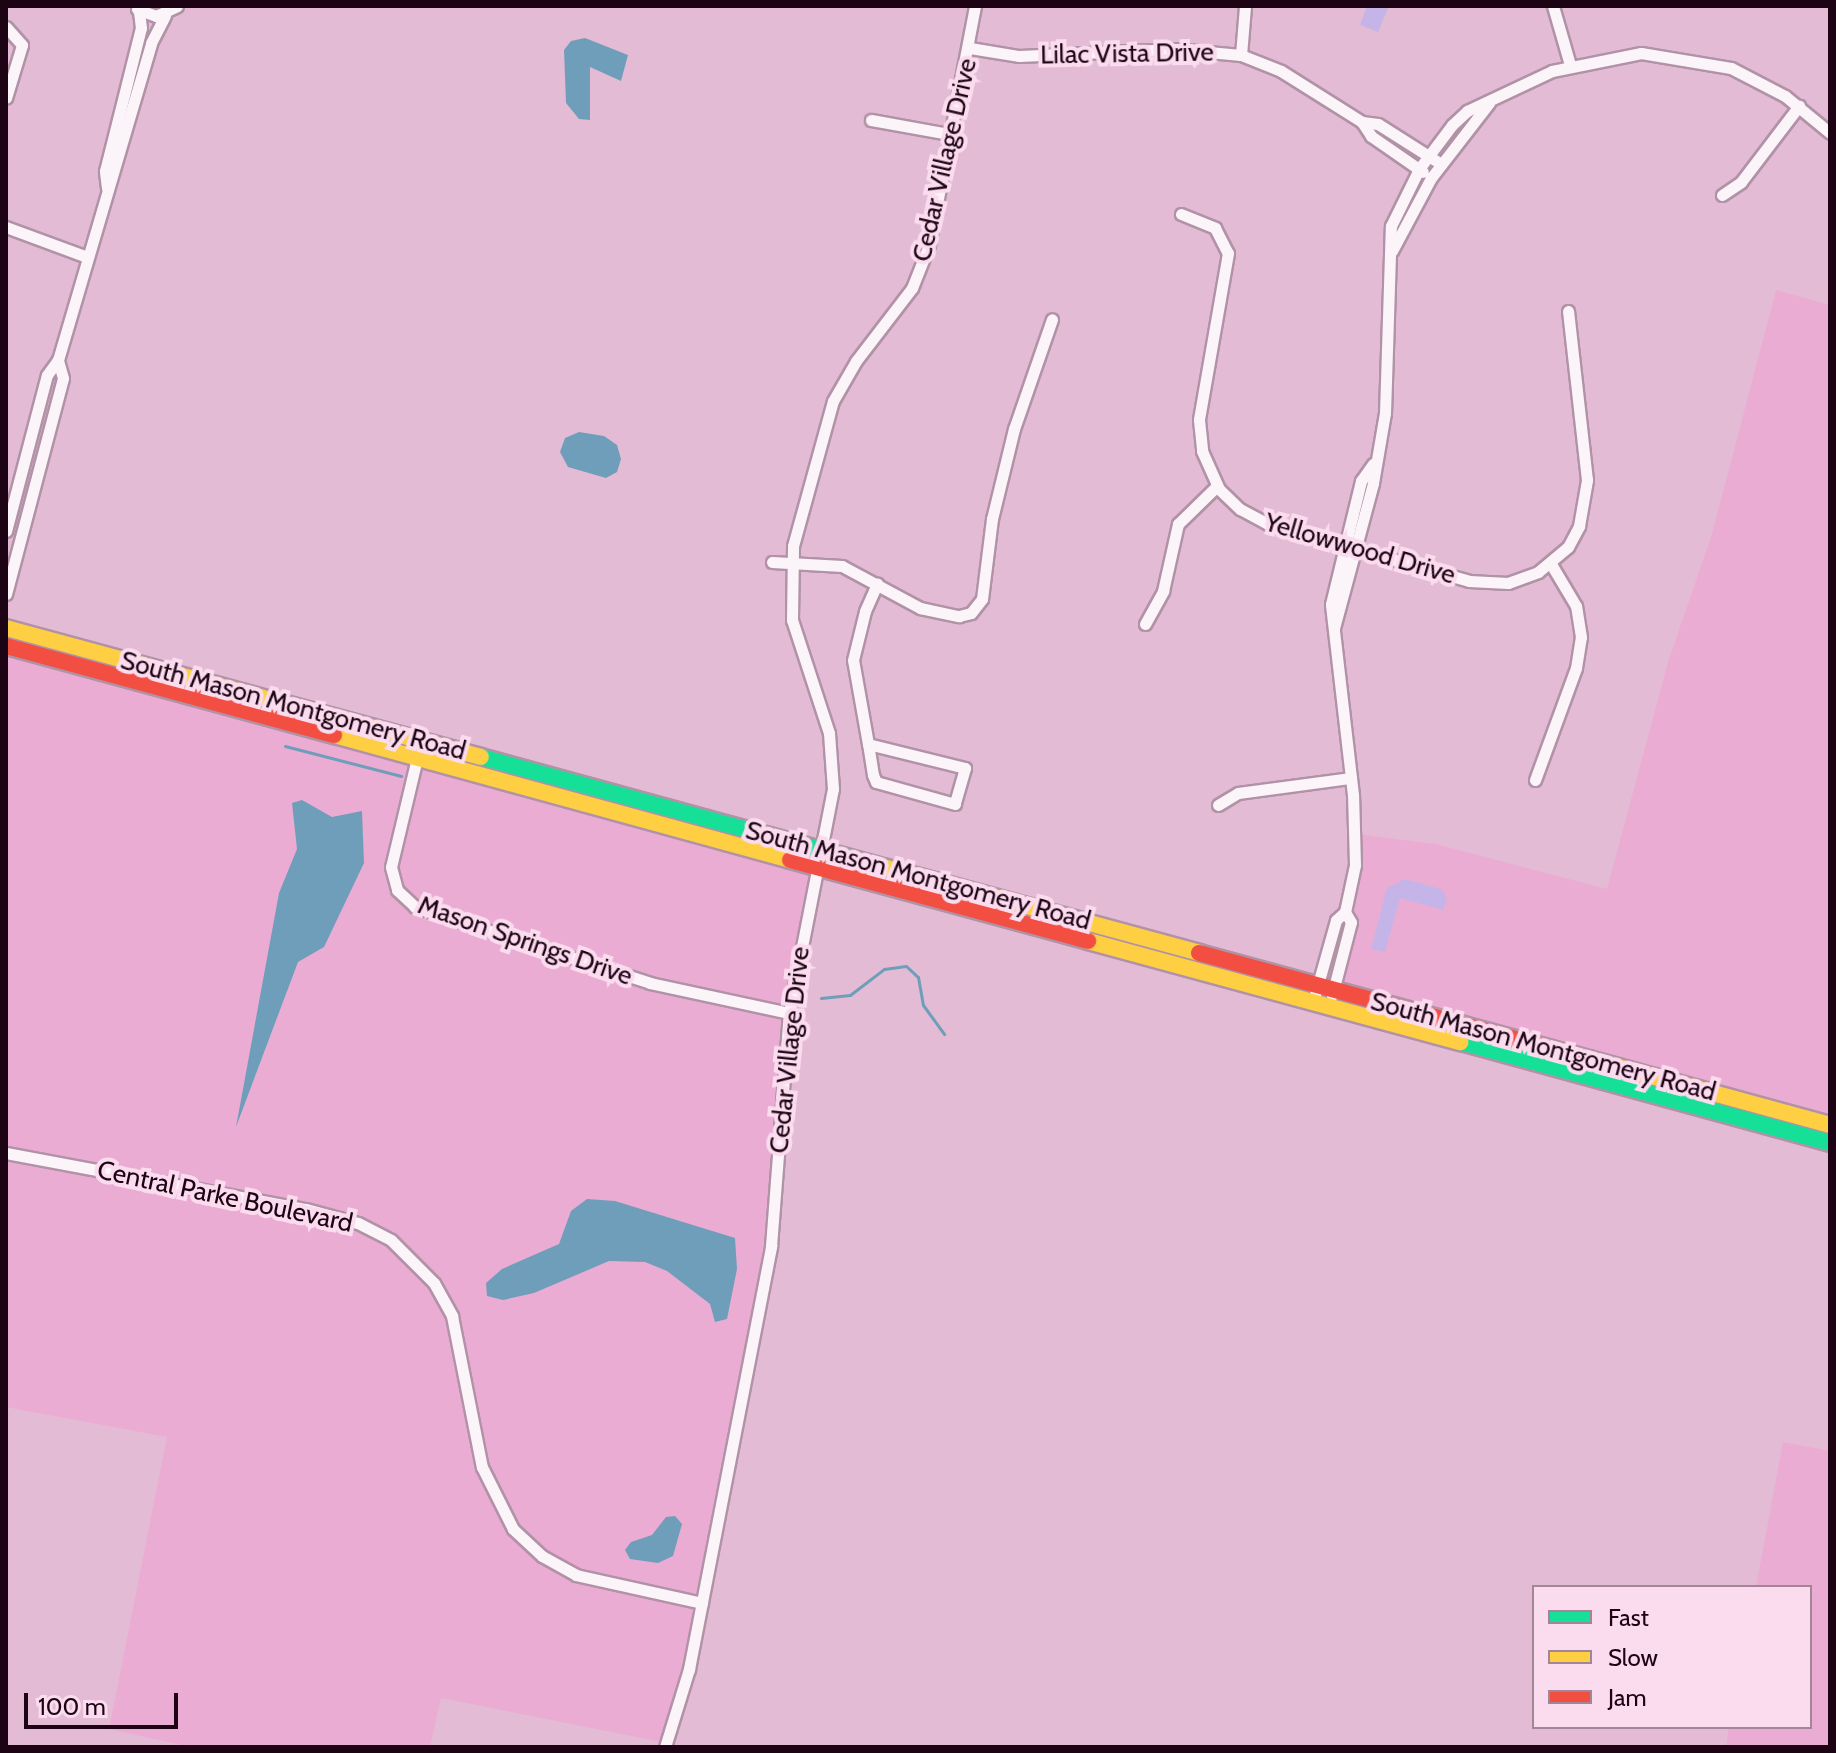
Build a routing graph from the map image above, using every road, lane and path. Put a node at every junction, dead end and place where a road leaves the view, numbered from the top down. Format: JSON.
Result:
{"nodes":[{"id":1,"x":177,"y":6,"type":"edge"},
{"id":2,"x":975,"y":6,"type":"edge"},
{"id":3,"x":1245,"y":6,"type":"edge"},
{"id":4,"x":1553,"y":6,"type":"edge"},
{"id":5,"x":136,"y":8,"type":"edge"},
{"id":6,"x":165,"y":15,"type":"junction"},
{"id":7,"x":6,"y":27,"type":"edge"},
{"id":8,"x":970,"y":48,"type":"junction"},
{"id":9,"x":1241,"y":55,"type":"junction"},
{"id":10,"x":1570,"y":65,"type":"junction"},
{"id":11,"x":6,"y":98,"type":"edge"},
{"id":12,"x":1489,"y":103,"type":"junction"},
{"id":13,"x":1799,"y":106,"type":"junction"},
{"id":14,"x":871,"y":120,"type":"dead end"},
{"id":15,"x":1362,"y":122,"type":"junction"},
{"id":16,"x":1830,"y":133,"type":"edge"},
{"id":17,"x":954,"y":135,"type":"junction"},
{"id":18,"x":1428,"y":156,"type":"junction"},
{"id":19,"x":1441,"y":164,"type":"junction"},
{"id":20,"x":1419,"y":169,"type":"junction"},
{"id":21,"x":1431,"y":178,"type":"junction"},
{"id":22,"x":107,"y":188,"type":"junction"},
{"id":23,"x":1722,"y":195,"type":"dead end"},
{"id":24,"x":1181,"y":214,"type":"dead end"},
{"id":25,"x":6,"y":227,"type":"edge"},
{"id":26,"x":1392,"y":252,"type":"junction"},
{"id":27,"x":87,"y":257,"type":"junction"},
{"id":28,"x":1568,"y":311,"type":"dead end"},
{"id":29,"x":1052,"y":319,"type":"dead end"},
{"id":30,"x":58,"y":360,"type":"junction"},
{"id":31,"x":1217,"y":486,"type":"junction"},
{"id":32,"x":6,"y":531,"type":"edge"},
{"id":33,"x":1349,"y":548,"type":"junction"},
{"id":34,"x":772,"y":562,"type":"dead end"},
{"id":35,"x":791,"y":563,"type":"junction"},
{"id":36,"x":1551,"y":564,"type":"junction"},
{"id":37,"x":877,"y":584,"type":"junction"},
{"id":38,"x":6,"y":594,"type":"edge"},
{"id":39,"x":1145,"y":624,"type":"dead end"},
{"id":40,"x":6,"y":628,"type":"edge"},
{"id":41,"x":6,"y":646,"type":"edge"},
{"id":42,"x":868,"y":744,"type":"junction"},
{"id":43,"x":417,"y":758,"type":"junction"},
{"id":44,"x":1351,"y":778,"type":"junction"},
{"id":45,"x":1535,"y":780,"type":"dead end"},
{"id":46,"x":1218,"y":805,"type":"dead end"},
{"id":47,"x":822,"y":850,"type":"junction"},
{"id":48,"x":818,"y":868,"type":"junction"},
{"id":49,"x":1324,"y":995,"type":"junction"},
{"id":50,"x":789,"y":1013,"type":"junction"},
{"id":51,"x":1830,"y":1125,"type":"edge"},
{"id":52,"x":1830,"y":1143,"type":"edge"},
{"id":53,"x":6,"y":1153,"type":"edge"},
{"id":54,"x":702,"y":1603,"type":"junction"},
{"id":55,"x":665,"y":1747,"type":"edge"}],
"edges":[{"from":1,"to":6,"type":"street"},
{"from":2,"to":8,"type":"street","name":"Cedar Village Drive"},
{"from":3,"to":9,"type":"street"},
{"from":4,"to":10,"type":"street"},
{"from":5,"to":6,"type":"street"},
{"from":5,"to":22,"type":"street"},
{"from":6,"to":22,"type":"street"},
{"from":7,"to":11,"type":"street"},
{"from":8,"to":9,"type":"street","name":"Lilac Vista Drive"},
{"from":8,"to":17,"type":"street","name":"Cedar Village Drive"},
{"from":9,"to":15,"type":"street","name":"Lilac Vista Drive"},
{"from":10,"to":12,"type":"street"},
{"from":10,"to":13,"type":"street"},
{"from":12,"to":18,"type":"street"},
{"from":12,"to":19,"type":"street"},
{"from":13,"to":16,"type":"street"},
{"from":13,"to":23,"type":"street"},
{"from":14,"to":17,"type":"street"},
{"from":15,"to":18,"type":"street","name":"Lilac Vista Drive"},
{"from":15,"to":20,"type":"street","name":"Lilac Vista Drive"},
{"from":17,"to":35,"type":"street","name":"Cedar Village Drive"},
{"from":18,"to":19,"type":"street","name":"Lilac Vista Drive"},
{"from":18,"to":20,"type":"street"},
{"from":19,"to":21,"type":"street"},
{"from":20,"to":21,"type":"street","name":"Lilac Vista Drive"},
{"from":20,"to":26,"type":"street"},
{"from":21,"to":26,"type":"street"},
{"from":22,"to":27,"type":"street"},
{"from":24,"to":31,"type":"street","name":"Yellowwood Drive"},
{"from":25,"to":27,"type":"street"},
{"from":26,"to":33,"type":"street"},
{"from":27,"to":30,"type":"street"},
{"from":28,"to":36,"type":"street","name":"Yellowwood Drive"},
{"from":29,"to":37,"type":"street"},
{"from":30,"to":32,"type":"street"},
{"from":30,"to":38,"type":"street"},
{"from":31,"to":33,"type":"street","name":"Yellowwood Drive"},
{"from":31,"to":39,"type":"street"},
{"from":33,"to":36,"type":"street","name":"Yellowwood Drive"},
{"from":33,"to":44,"type":"street"},
{"from":34,"to":35,"type":"street"},
{"from":35,"to":37,"type":"street"},
{"from":35,"to":47,"type":"street","name":"Cedar Village Drive"},
{"from":36,"to":45,"type":"street"},
{"from":37,"to":42,"type":"street"},
{"from":40,"to":47,"type":"main road","name":"South Mason Montgomery Road"},
{"from":41,"to":43,"type":"main road","name":"South Mason Montgomery Road"},
{"from":42,"to":42,"type":"street"},
{"from":43,"to":48,"type":"main road","name":"South Mason Montgomery Road"},
{"from":43,"to":50,"type":"street","name":"Mason Springs Drive"},
{"from":44,"to":46,"type":"street"},
{"from":44,"to":49,"type":"street"},
{"from":47,"to":48,"type":"street","name":"Cedar Village Drive"},
{"from":47,"to":49,"type":"main road","name":"South Mason Montgomery Road"},
{"from":48,"to":49,"type":"main road","name":"South Mason Montgomery Road"},
{"from":48,"to":50,"type":"street","name":"Cedar Village Drive"},
{"from":49,"to":51,"type":"main road","name":"South Mason Montgomery Road"},
{"from":49,"to":52,"type":"main road","name":"South Mason Montgomery Road"},
{"from":50,"to":54,"type":"street","name":"Cedar Village Drive"},
{"from":53,"to":54,"type":"street","name":"Central Parke Boulevard"},
{"from":54,"to":55,"type":"street","name":"Cedar Village Drive"}]}
